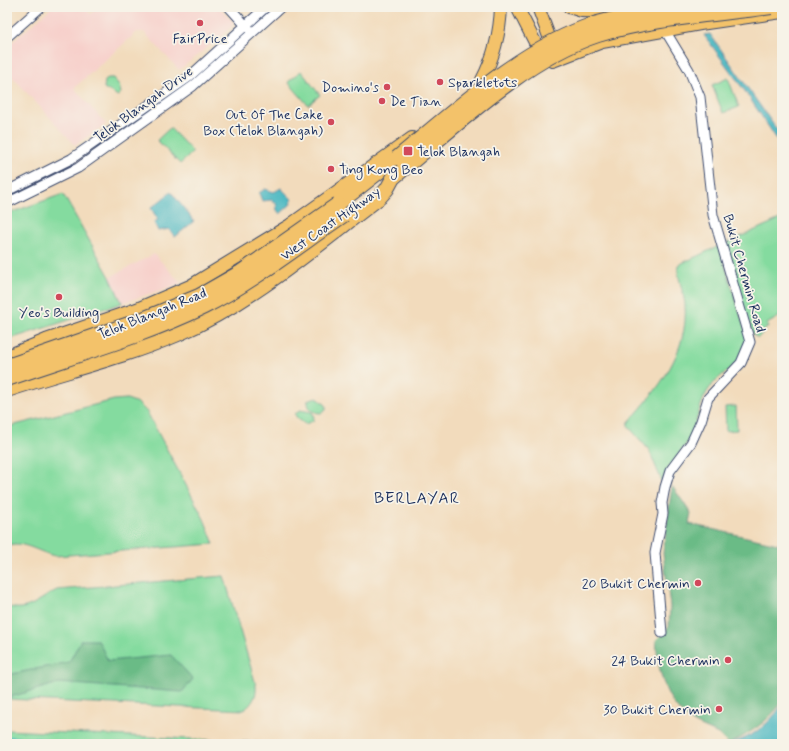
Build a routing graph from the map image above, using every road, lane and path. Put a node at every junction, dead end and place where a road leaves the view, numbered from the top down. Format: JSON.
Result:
{"nodes":[{"id":1,"x":41,"y":7,"type":"edge"},
{"id":2,"x":230,"y":7,"type":"edge"},
{"id":3,"x":266,"y":7,"type":"edge"},
{"id":4,"x":281,"y":7,"type":"edge"},
{"id":5,"x":501,"y":7,"type":"edge"},
{"id":6,"x":517,"y":7,"type":"edge"},
{"id":7,"x":538,"y":7,"type":"edge"},
{"id":8,"x":569,"y":7,"type":"edge"},
{"id":9,"x":634,"y":7,"type":"edge"},
{"id":10,"x":645,"y":7,"type":"edge"},
{"id":11,"x":677,"y":7,"type":"edge"},
{"id":12,"x":771,"y":7,"type":"edge"},
{"id":13,"x":612,"y":12,"type":"junction"},
{"id":14,"x":782,"y":12,"type":"edge"},
{"id":15,"x":246,"y":26,"type":"junction"},
{"id":16,"x":665,"y":30,"type":"junction"},
{"id":17,"x":253,"y":33,"type":"junction"},
{"id":18,"x":7,"y":37,"type":"edge"},
{"id":19,"x":550,"y":37,"type":"junction"},
{"id":20,"x":536,"y":44,"type":"junction"},
{"id":21,"x":551,"y":62,"type":"junction"},
{"id":22,"x":482,"y":80,"type":"junction"},
{"id":23,"x":435,"y":121,"type":"junction"},
{"id":24,"x":453,"y":135,"type":"junction"},
{"id":25,"x":393,"y":178,"type":"junction"},
{"id":26,"x":7,"y":191,"type":"edge"},
{"id":27,"x":7,"y":202,"type":"edge"},
{"id":28,"x":98,"y":323,"type":"junction"},
{"id":29,"x":109,"y":346,"type":"junction"},
{"id":30,"x":7,"y":356,"type":"edge"},
{"id":31,"x":7,"y":366,"type":"edge"},
{"id":32,"x":7,"y":379,"type":"edge"},
{"id":33,"x":7,"y":384,"type":"edge"},
{"id":34,"x":7,"y":390,"type":"edge"},
{"id":35,"x":662,"y":633,"type":"dead end"}],
"edges":[{"from":1,"to":18,"type":"street"},
{"from":2,"to":15,"type":"street"},
{"from":3,"to":15,"type":"street","name":"Telok Blangah Drive"},
{"from":4,"to":17,"type":"street","name":"Telok Blangah Drive"},
{"from":5,"to":22,"type":"main road"},
{"from":6,"to":20,"type":"main road"},
{"from":7,"to":19,"type":"main road"},
{"from":8,"to":13,"type":"main road"},
{"from":9,"to":13,"type":"main road","name":"Telok Blangah Road"},
{"from":10,"to":16,"type":"street","name":"Bukit Chermin Road"},
{"from":11,"to":31,"type":"highway","name":"West Coast Highway","bridge":true},
{"from":12,"to":25,"type":"highway","name":"West Coast Highway","bridge":true},
{"from":13,"to":19,"type":"main road","name":"Telok Blangah Road"},
{"from":14,"to":16,"type":"main road","name":"Telok Blangah Road"},
{"from":15,"to":17,"type":"street"},
{"from":15,"to":26,"type":"street","name":"Telok Blangah Drive"},
{"from":16,"to":21,"type":"main road","name":"Telok Blangah Road"},
{"from":16,"to":35,"type":"street","name":"Bukit Chermin Road"},
{"from":17,"to":27,"type":"street","name":"Telok Blangah Drive"},
{"from":19,"to":20,"type":"main road","name":"Telok Blangah Road"},
{"from":19,"to":21,"type":"main road"},
{"from":20,"to":21,"type":"main road"},
{"from":20,"to":22,"type":"main road","name":"Telok Blangah Road"},
{"from":21,"to":24,"type":"main road","name":"Telok Blangah Road"},
{"from":22,"to":23,"type":"main road","name":"Telok Blangah Road"},
{"from":23,"to":24,"type":"main road"},
{"from":23,"to":28,"type":"main road","name":"Telok Blangah Road"},
{"from":24,"to":29,"type":"main road","name":"Telok Blangah Road"},
{"from":25,"to":32,"type":"highway","name":"West Coast Highway","bridge":true},
{"from":25,"to":34,"type":"highway","bridge":true},
{"from":28,"to":29,"type":"main road"},
{"from":28,"to":30,"type":"main road","name":"Telok Blangah Road"},
{"from":29,"to":33,"type":"main road","name":"Telok Blangah Road"}]}
